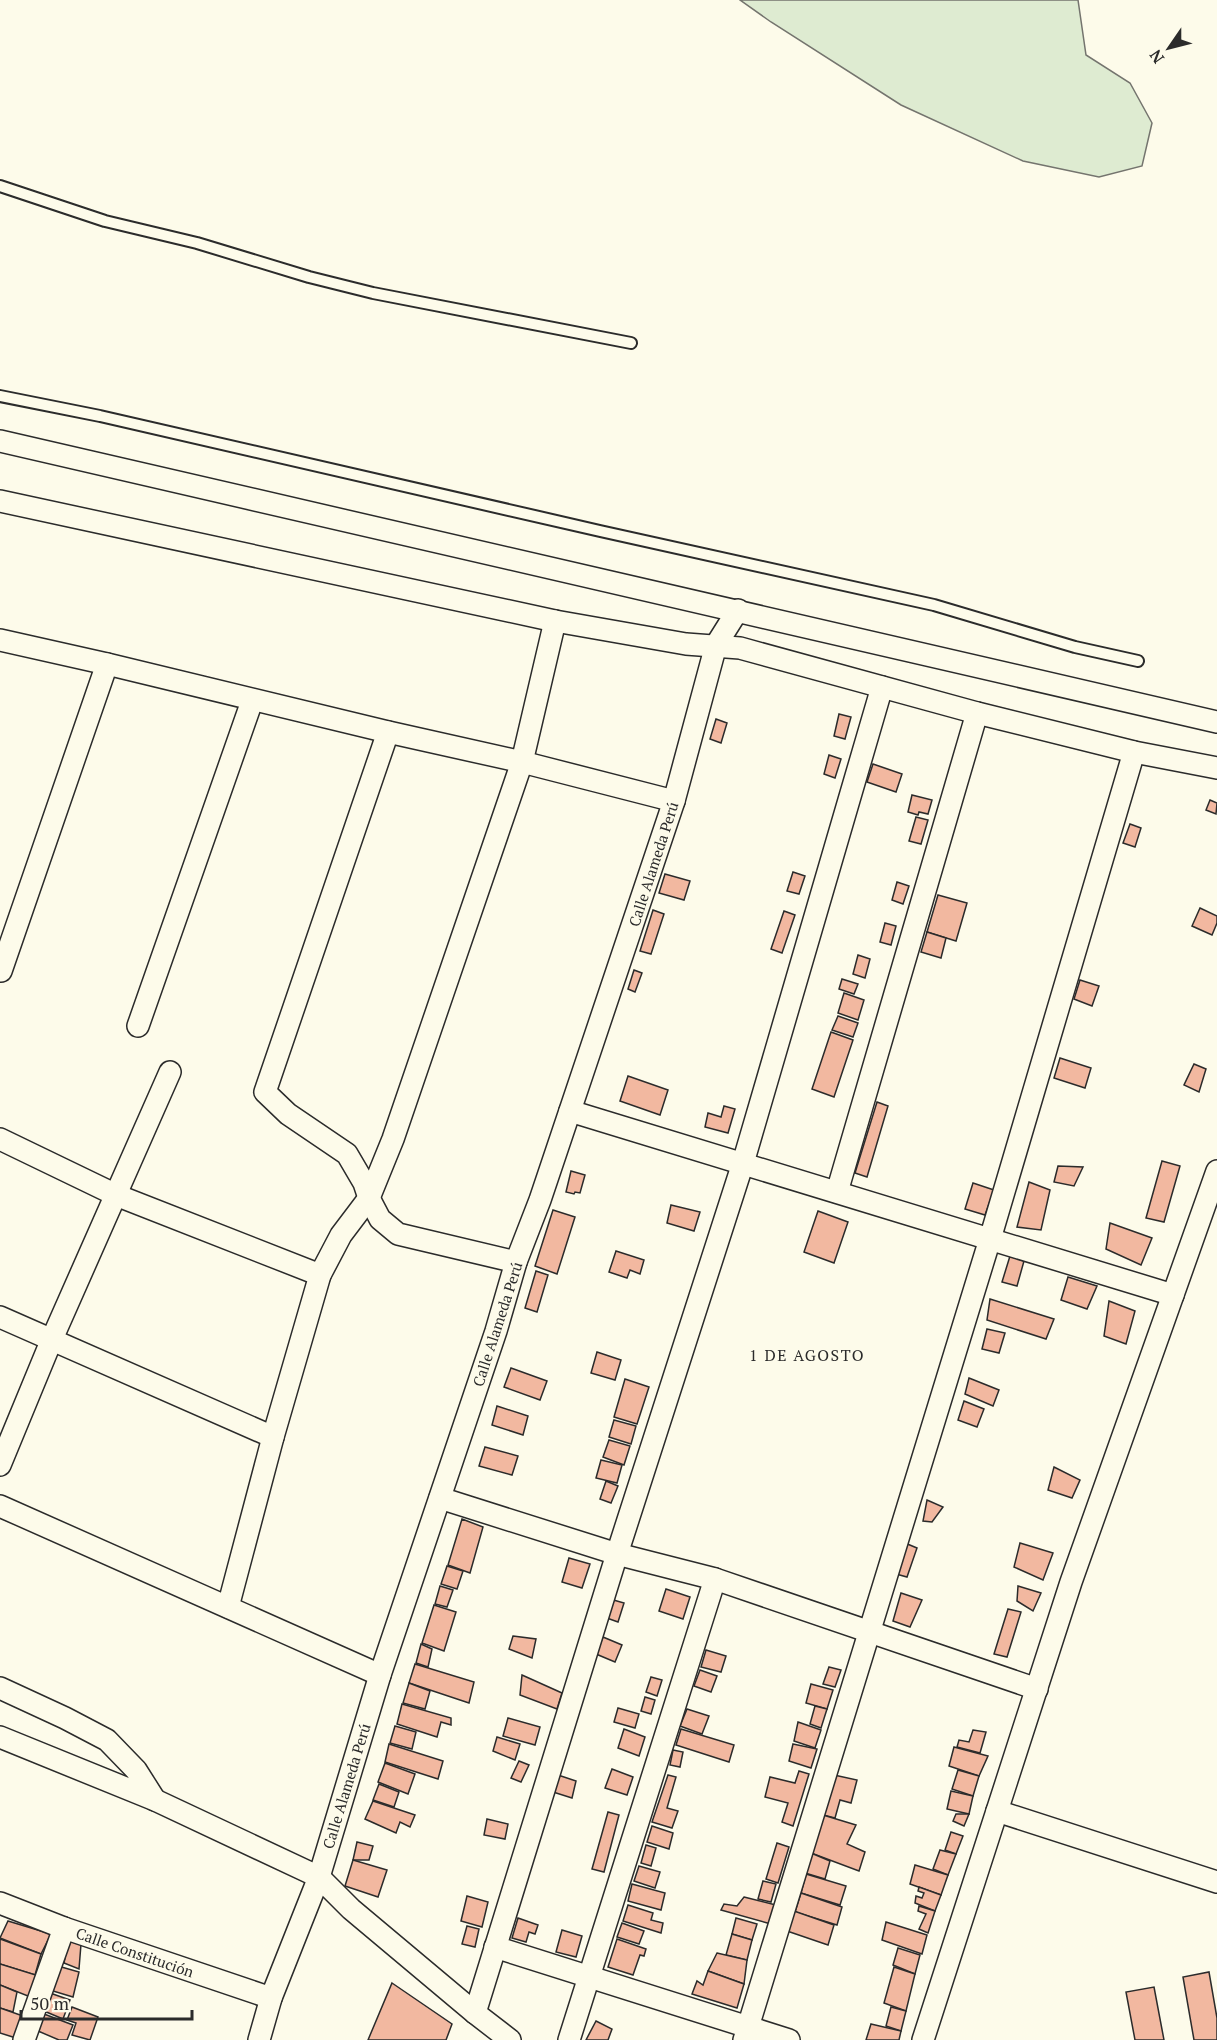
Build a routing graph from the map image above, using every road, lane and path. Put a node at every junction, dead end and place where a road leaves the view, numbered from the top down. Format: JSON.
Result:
{"nodes":[{"id":1,"x":0,"y":186,"type":"edge"},
{"id":2,"x":631,"y":343,"type":"dead end"},
{"id":3,"x":0,"y":396,"type":"edge"},
{"id":4,"x":0,"y":441,"type":"edge"},
{"id":5,"x":0,"y":501,"type":"edge"},
{"id":6,"x":738,"y":610,"type":"junction"},
{"id":7,"x":555,"y":621,"type":"junction"},
{"id":8,"x":0,"y":640,"type":"edge"},
{"id":9,"x":716,"y":645,"type":"junction"},
{"id":10,"x":1138,"y":661,"type":"dead end"},
{"id":11,"x":107,"y":664,"type":"junction"},
{"id":12,"x":882,"y":687,"type":"junction"},
{"id":13,"x":252,"y":700,"type":"junction"},
{"id":14,"x":976,"y":713,"type":"junction"},
{"id":15,"x":1217,"y":722,"type":"edge"},
{"id":16,"x":387,"y":732,"type":"junction"},
{"id":17,"x":1134,"y":752,"type":"junction"},
{"id":18,"x":522,"y":762,"type":"junction"},
{"id":19,"x":1217,"y":768,"type":"edge"},
{"id":20,"x":674,"y":801,"type":"junction"},
{"id":21,"x":1,"y":971,"type":"edge"},
{"id":22,"x":138,"y":1026,"type":"dead end"},
{"id":23,"x":170,"y":1072,"type":"dead end"},
{"id":24,"x":570,"y":1110,"type":"junction"},
{"id":25,"x":0,"y":1139,"type":"edge"},
{"id":26,"x":743,"y":1163,"type":"junction"},
{"id":27,"x":1217,"y":1171,"type":"edge"},
{"id":28,"x":837,"y":1192,"type":"junction"},
{"id":29,"x":116,"y":1195,"type":"junction"},
{"id":30,"x":369,"y":1198,"type":"junction"},
{"id":31,"x":990,"y":1239,"type":"junction"},
{"id":32,"x":516,"y":1262,"type":"junction"},
{"id":33,"x":320,"y":1275,"type":"junction"},
{"id":34,"x":1173,"y":1295,"type":"junction"},
{"id":35,"x":0,"y":1317,"type":"edge"},
{"id":36,"x":52,"y":1339,"type":"junction"},
{"id":37,"x":273,"y":1437,"type":"junction"},
{"id":38,"x":0,"y":1465,"type":"edge"},
{"id":39,"x":440,"y":1498,"type":"junction"},
{"id":40,"x":0,"y":1506,"type":"edge"},
{"id":41,"x":617,"y":1554,"type":"junction"},
{"id":42,"x":715,"y":1579,"type":"junction"},
{"id":43,"x":228,"y":1607,"type":"junction"},
{"id":44,"x":871,"y":1631,"type":"junction"},
{"id":45,"x":380,"y":1675,"type":"junction"},
{"id":46,"x":0,"y":1689,"type":"edge"},
{"id":47,"x":1037,"y":1689,"type":"junction"},
{"id":48,"x":0,"y":1737,"type":"edge"},
{"id":49,"x":155,"y":1800,"type":"junction"},
{"id":50,"x":998,"y":1811,"type":"junction"},
{"id":51,"x":319,"y":1877,"type":"junction"},
{"id":52,"x":1217,"y":1882,"type":"edge"},
{"id":53,"x":0,"y":1903,"type":"edge"},
{"id":54,"x":64,"y":1928,"type":"junction"},
{"id":55,"x":495,"y":1947,"type":"junction"},
{"id":56,"x":589,"y":1977,"type":"junction"},
{"id":57,"x":271,"y":1998,"type":"junction"},
{"id":58,"x":475,"y":2013,"type":"junction"},
{"id":59,"x":746,"y":2033,"type":"edge"},
{"id":60,"x":24,"y":2040,"type":"edge"},
{"id":61,"x":259,"y":2040,"type":"edge"},
{"id":62,"x":510,"y":2040,"type":"edge"},
{"id":63,"x":569,"y":2040,"type":"edge"},
{"id":64,"x":789,"y":2040,"type":"edge"},
{"id":65,"x":923,"y":2040,"type":"edge"}],
"edges":[{"from":1,"to":2,"type":"lane"},
{"from":3,"to":10,"type":"lane"},
{"from":4,"to":6,"type":"street"},
{"from":5,"to":7,"type":"street"},
{"from":6,"to":9,"type":"street","name":"Calle Alameda Perú"},
{"from":6,"to":15,"type":"street"},
{"from":7,"to":9,"type":"street"},
{"from":7,"to":18,"type":"street"},
{"from":8,"to":11,"type":"street"},
{"from":9,"to":12,"type":"street"},
{"from":9,"to":20,"type":"street","name":"Calle Alameda Perú"},
{"from":11,"to":13,"type":"street"},
{"from":11,"to":21,"type":"street"},
{"from":12,"to":14,"type":"street"},
{"from":12,"to":26,"type":"street"},
{"from":13,"to":16,"type":"street"},
{"from":13,"to":22,"type":"street"},
{"from":14,"to":17,"type":"street"},
{"from":14,"to":28,"type":"street"},
{"from":16,"to":18,"type":"street"},
{"from":16,"to":30,"type":"street"},
{"from":17,"to":19,"type":"street"},
{"from":17,"to":31,"type":"street"},
{"from":18,"to":20,"type":"street"},
{"from":18,"to":30,"type":"street"},
{"from":20,"to":24,"type":"street","name":"Calle Alameda Perú"},
{"from":23,"to":29,"type":"street"},
{"from":24,"to":26,"type":"street"},
{"from":24,"to":32,"type":"street","name":"Calle Alameda Perú"},
{"from":25,"to":29,"type":"street"},
{"from":26,"to":28,"type":"street"},
{"from":26,"to":41,"type":"street"},
{"from":27,"to":34,"type":"street"},
{"from":28,"to":31,"type":"street"},
{"from":29,"to":33,"type":"street"},
{"from":29,"to":36,"type":"street"},
{"from":30,"to":32,"type":"street"},
{"from":30,"to":33,"type":"street"},
{"from":31,"to":34,"type":"street"},
{"from":31,"to":44,"type":"street"},
{"from":32,"to":39,"type":"street","name":"Calle Alameda Perú"},
{"from":33,"to":37,"type":"street"},
{"from":34,"to":47,"type":"street"},
{"from":35,"to":36,"type":"street"},
{"from":36,"to":37,"type":"street"},
{"from":36,"to":38,"type":"street"},
{"from":37,"to":43,"type":"street"},
{"from":39,"to":41,"type":"street"},
{"from":39,"to":45,"type":"street","name":"Calle Alameda Perú"},
{"from":40,"to":43,"type":"street"},
{"from":41,"to":42,"type":"street"},
{"from":41,"to":55,"type":"street"},
{"from":42,"to":44,"type":"street"},
{"from":42,"to":56,"type":"street"},
{"from":43,"to":45,"type":"street"},
{"from":44,"to":47,"type":"street"},
{"from":44,"to":59,"type":"street"},
{"from":45,"to":51,"type":"street","name":"Calle Alameda Perú"},
{"from":46,"to":49,"type":"street"},
{"from":47,"to":50,"type":"street"},
{"from":48,"to":49,"type":"street"},
{"from":49,"to":51,"type":"street"},
{"from":50,"to":52,"type":"street"},
{"from":50,"to":65,"type":"street"},
{"from":51,"to":57,"type":"street","name":"Calle Alameda Perú"},
{"from":51,"to":58,"type":"street"},
{"from":53,"to":54,"type":"street","name":"Calle Constitución"},
{"from":54,"to":57,"type":"street","name":"Calle Constitución"},
{"from":54,"to":60,"type":"street"},
{"from":55,"to":56,"type":"street"},
{"from":55,"to":58,"type":"street"},
{"from":56,"to":59,"type":"street"},
{"from":56,"to":63,"type":"street"},
{"from":57,"to":61,"type":"street","name":"Calle Alameda Perú"},
{"from":58,"to":62,"type":"street"},
{"from":59,"to":64,"type":"street"}]}
